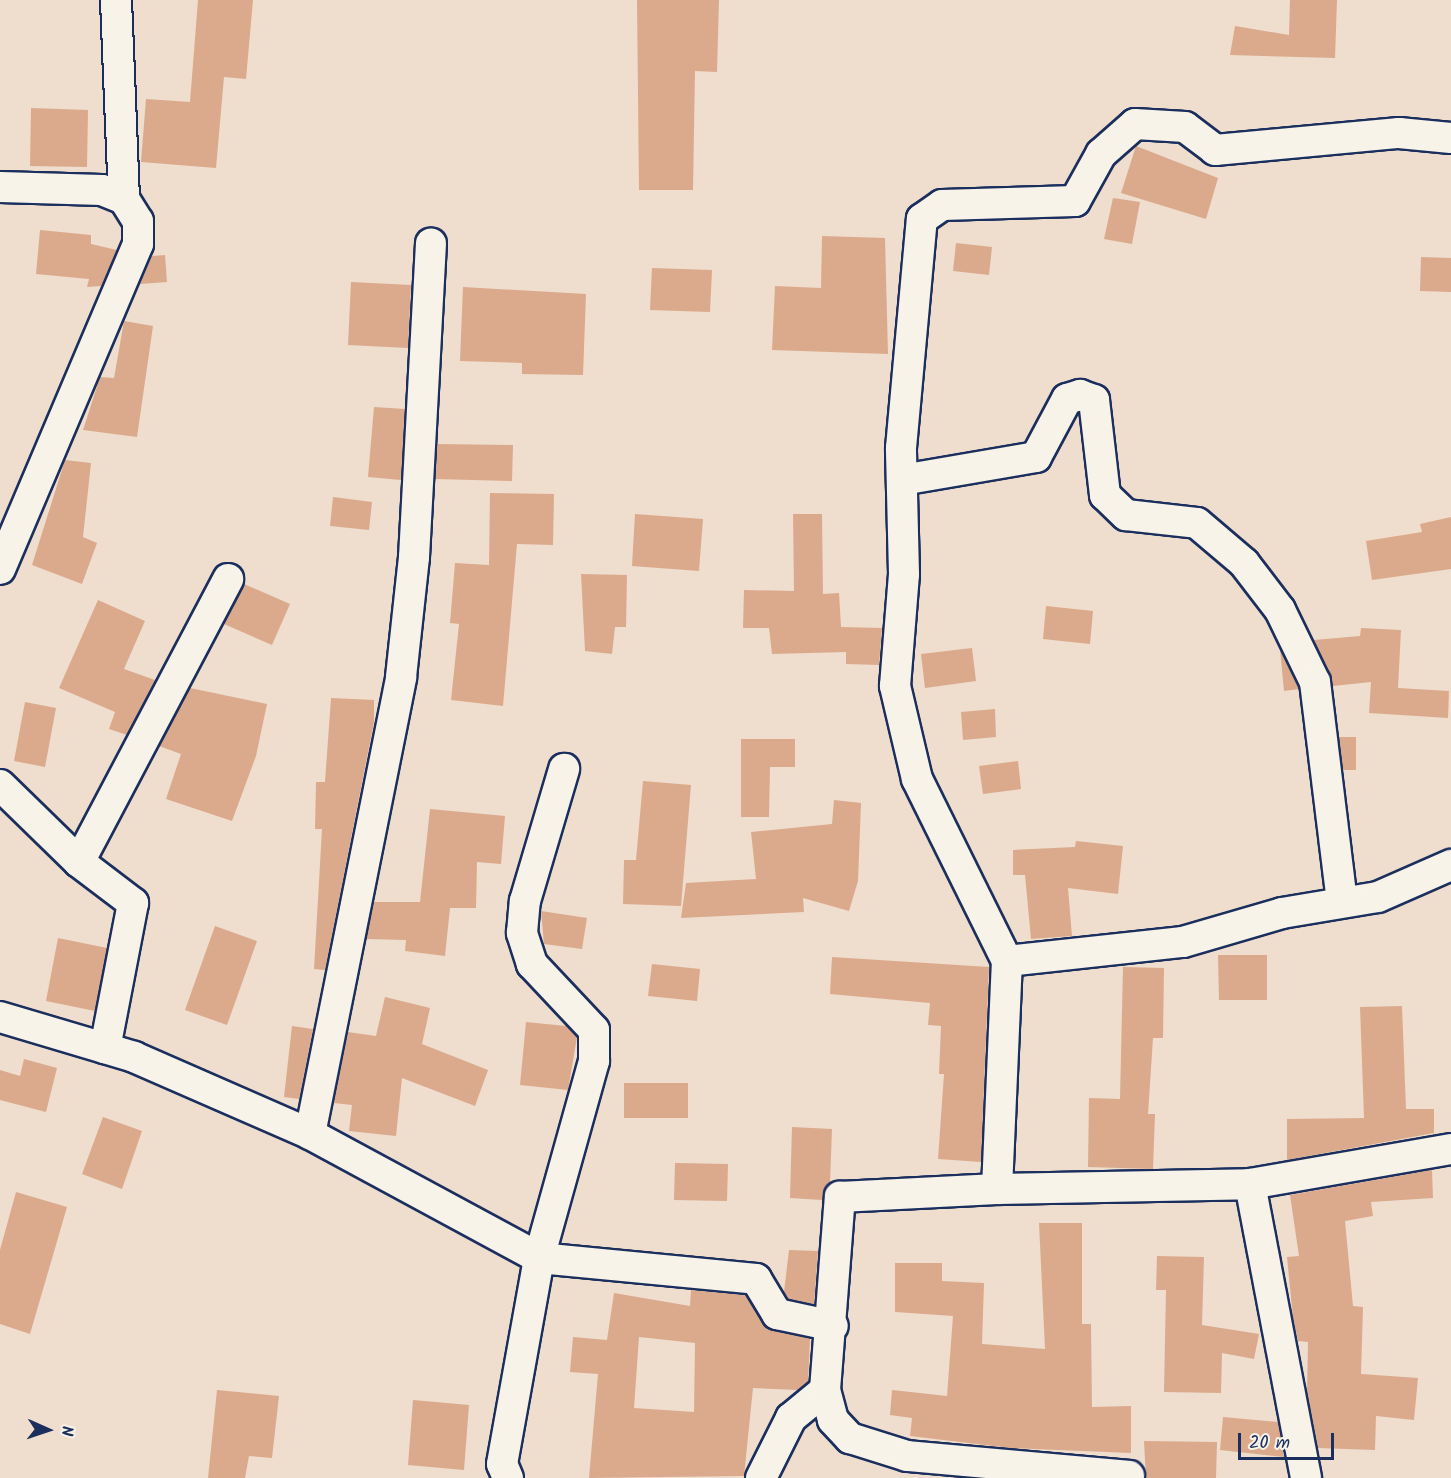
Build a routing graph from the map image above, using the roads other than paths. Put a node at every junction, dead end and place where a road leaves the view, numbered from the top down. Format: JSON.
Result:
{"nodes":[{"id":1,"x":116,"y":0,"type":"edge"},
{"id":2,"x":1451,"y":138,"type":"edge"},
{"id":3,"x":0,"y":187,"type":"edge"},
{"id":4,"x":124,"y":199,"type":"junction"},
{"id":5,"x":431,"y":243,"type":"dead end"},
{"id":6,"x":902,"y":480,"type":"junction"},
{"id":7,"x":0,"y":569,"type":"edge"},
{"id":8,"x":228,"y":579,"type":"dead end"},
{"id":9,"x":564,"y":769,"type":"dead end"},
{"id":10,"x":0,"y":785,"type":"edge"},
{"id":11,"x":79,"y":862,"type":"junction"},
{"id":12,"x":1451,"y":865,"type":"edge"},
{"id":13,"x":1342,"y":901,"type":"junction"},
{"id":14,"x":1007,"y":961,"type":"junction"},
{"id":15,"x":0,"y":1017,"type":"edge"},
{"id":16,"x":105,"y":1048,"type":"junction"},
{"id":17,"x":309,"y":1134,"type":"junction"},
{"id":18,"x":1451,"y":1149,"type":"edge"},
{"id":19,"x":1250,"y":1184,"type":"junction"},
{"id":20,"x":997,"y":1189,"type":"junction"},
{"id":21,"x":539,"y":1258,"type":"junction"},
{"id":22,"x":833,"y":1326,"type":"junction"},
{"id":23,"x":825,"y":1390,"type":"junction"},
{"id":24,"x":1129,"y":1476,"type":"dead end"},
{"id":25,"x":508,"y":1478,"type":"edge"},
{"id":26,"x":761,"y":1478,"type":"edge"},
{"id":27,"x":1306,"y":1478,"type":"edge"}],
"edges":[{"from":1,"to":4,"type":"street"},
{"from":2,"to":6,"type":"street"},
{"from":3,"to":4,"type":"street"},
{"from":4,"to":7,"type":"street"},
{"from":5,"to":17,"type":"street"},
{"from":6,"to":13,"type":"street"},
{"from":6,"to":14,"type":"street"},
{"from":8,"to":11,"type":"street"},
{"from":9,"to":21,"type":"street"},
{"from":10,"to":11,"type":"street"},
{"from":11,"to":16,"type":"street"},
{"from":12,"to":13,"type":"street"},
{"from":13,"to":14,"type":"street"},
{"from":14,"to":20,"type":"street"},
{"from":15,"to":16,"type":"street"},
{"from":16,"to":17,"type":"street"},
{"from":17,"to":21,"type":"street"},
{"from":18,"to":19,"type":"street"},
{"from":19,"to":20,"type":"street"},
{"from":19,"to":27,"type":"street"},
{"from":20,"to":22,"type":"street"},
{"from":21,"to":22,"type":"street"},
{"from":21,"to":25,"type":"street"},
{"from":22,"to":23,"type":"street"},
{"from":23,"to":24,"type":"street"},
{"from":23,"to":26,"type":"street"}]}
